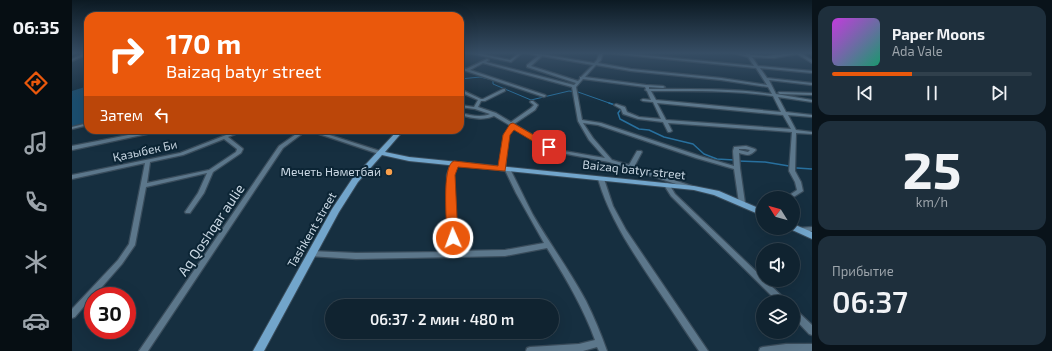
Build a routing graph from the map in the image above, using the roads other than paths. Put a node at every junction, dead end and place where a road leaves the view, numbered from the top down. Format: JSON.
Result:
{"nodes":[{"id":1,"x":507,"y":69,"type":"edge"},
{"id":2,"x":538,"y":69,"type":"edge"},
{"id":3,"x":590,"y":69,"type":"edge"},
{"id":4,"x":627,"y":69,"type":"edge"},
{"id":5,"x":759,"y":69,"type":"edge"},
{"id":6,"x":783,"y":69,"type":"edge"},
{"id":7,"x":467,"y":70,"type":"edge"},
{"id":8,"x":812,"y":72,"type":"edge"},
{"id":9,"x":581,"y":78,"type":"junction"},
{"id":10,"x":766,"y":80,"type":"junction"},
{"id":11,"x":577,"y":82,"type":"junction"},
{"id":12,"x":705,"y":82,"type":"junction"},
{"id":13,"x":812,"y":84,"type":"edge"},
{"id":14,"x":768,"y":86,"type":"junction"},
{"id":15,"x":646,"y":88,"type":"junction"},
{"id":16,"x":504,"y":90,"type":"dead end"},
{"id":17,"x":574,"y":90,"type":"junction"},
{"id":18,"x":464,"y":92,"type":"edge"},
{"id":19,"x":773,"y":94,"type":"junction"},
{"id":20,"x":812,"y":94,"type":"edge"},
{"id":21,"x":544,"y":96,"type":"dead end"},
{"id":22,"x":480,"y":100,"type":"junction"},
{"id":23,"x":643,"y":100,"type":"dead end"},
{"id":24,"x":812,"y":101,"type":"edge"},
{"id":25,"x":532,"y":102,"type":"dead end"},
{"id":26,"x":654,"y":102,"type":"junction"},
{"id":27,"x":616,"y":105,"type":"dead end"},
{"id":28,"x":464,"y":107,"type":"edge"},
{"id":29,"x":475,"y":108,"type":"junction"},
{"id":30,"x":783,"y":112,"type":"junction"},
{"id":31,"x":494,"y":114,"type":"junction"},
{"id":32,"x":464,"y":115,"type":"edge"},
{"id":33,"x":812,"y":116,"type":"edge"},
{"id":34,"x":580,"y":121,"type":"junction"},
{"id":35,"x":665,"y":121,"type":"junction"},
{"id":36,"x":84,"y":125,"type":"edge"},
{"id":37,"x":512,"y":125,"type":"junction"},
{"id":38,"x":72,"y":128,"type":"edge"},
{"id":39,"x":670,"y":131,"type":"dead end"},
{"id":40,"x":794,"y":131,"type":"junction"},
{"id":41,"x":812,"y":133,"type":"edge"},
{"id":42,"x":141,"y":134,"type":"edge"},
{"id":43,"x":234,"y":134,"type":"edge"},
{"id":44,"x":299,"y":134,"type":"edge"},
{"id":45,"x":322,"y":134,"type":"edge"},
{"id":46,"x":398,"y":134,"type":"edge"},
{"id":47,"x":226,"y":138,"type":"junction"},
{"id":48,"x":72,"y":148,"type":"edge"},
{"id":49,"x":736,"y":151,"type":"dead end"},
{"id":50,"x":639,"y":152,"type":"dead end"},
{"id":51,"x":381,"y":153,"type":"junction"},
{"id":52,"x":610,"y":160,"type":"junction"},
{"id":53,"x":148,"y":161,"type":"junction"},
{"id":54,"x":454,"y":164,"type":"junction"},
{"id":55,"x":631,"y":167,"type":"junction"},
{"id":56,"x":737,"y":168,"type":"junction"},
{"id":57,"x":505,"y":169,"type":"junction"},
{"id":58,"x":210,"y":171,"type":"junction"},
{"id":59,"x":72,"y":177,"type":"edge"},
{"id":60,"x":658,"y":177,"type":"junction"},
{"id":61,"x":601,"y":179,"type":"junction"},
{"id":62,"x":664,"y":184,"type":"junction"},
{"id":63,"x":143,"y":186,"type":"junction"},
{"id":64,"x":694,"y":188,"type":"junction"},
{"id":65,"x":800,"y":191,"type":"edge"},
{"id":66,"x":742,"y":203,"type":"junction"},
{"id":67,"x":756,"y":209,"type":"edge"},
{"id":68,"x":188,"y":212,"type":"dead end"},
{"id":69,"x":800,"y":229,"type":"edge"},
{"id":70,"x":800,"y":230,"type":"edge"},
{"id":71,"x":812,"y":230,"type":"edge"},
{"id":72,"x":812,"y":236,"type":"edge"},
{"id":73,"x":548,"y":245,"type":"junction"},
{"id":74,"x":311,"y":254,"type":"junction"},
{"id":75,"x":453,"y":254,"type":"junction"},
{"id":76,"x":775,"y":295,"type":"edge"},
{"id":77,"x":72,"y":315,"type":"edge"},
{"id":78,"x":800,"y":319,"type":"edge"},
{"id":79,"x":812,"y":331,"type":"edge"},
{"id":80,"x":602,"y":347,"type":"edge"},
{"id":81,"x":812,"y":348,"type":"edge"},
{"id":82,"x":143,"y":351,"type":"edge"},
{"id":83,"x":258,"y":351,"type":"edge"},
{"id":84,"x":530,"y":351,"type":"edge"},
{"id":85,"x":704,"y":351,"type":"edge"},
{"id":86,"x":763,"y":351,"type":"edge"}],
"edges":[{"from":1,"to":17,"type":"street"},
{"from":2,"to":11,"type":"street"},
{"from":3,"to":9,"type":"street"},
{"from":4,"to":12,"type":"street"},
{"from":5,"to":10,"type":"street"},
{"from":6,"to":8,"type":"street"},
{"from":7,"to":21,"type":"street"},
{"from":9,"to":11,"type":"street"},
{"from":9,"to":15,"type":"street"},
{"from":10,"to":13,"type":"street"},
{"from":10,"to":14,"type":"street"},
{"from":11,"to":17,"type":"street"},
{"from":12,"to":14,"type":"street"},
{"from":12,"to":15,"type":"street"},
{"from":14,"to":19,"type":"street"},
{"from":15,"to":19,"type":"street"},
{"from":15,"to":26,"type":"street"},
{"from":16,"to":22,"type":"street"},
{"from":17,"to":34,"type":"street"},
{"from":18,"to":22,"type":"street"},
{"from":19,"to":20,"type":"street"},
{"from":19,"to":24,"type":"street"},
{"from":19,"to":30,"type":"street"},
{"from":22,"to":29,"type":"street"},
{"from":23,"to":26,"type":"street"},
{"from":25,"to":37,"type":"street"},
{"from":26,"to":30,"type":"street"},
{"from":26,"to":35,"type":"street"},
{"from":27,"to":35,"type":"street"},
{"from":28,"to":29,"type":"street"},
{"from":29,"to":31,"type":"street"},
{"from":30,"to":33,"type":"street"},
{"from":30,"to":40,"type":"street"},
{"from":31,"to":32,"type":"street"},
{"from":31,"to":37,"type":"street"},
{"from":34,"to":52,"type":"street"},
{"from":34,"to":56,"type":"street"},
{"from":35,"to":39,"type":"street"},
{"from":35,"to":40,"type":"street"},
{"from":36,"to":38,"type":"street"},
{"from":37,"to":52,"type":"street"},
{"from":37,"to":57,"type":"street"},
{"from":40,"to":41,"type":"street"},
{"from":40,"to":65,"type":"street"},
{"from":42,"to":48,"type":"street"},
{"from":43,"to":47,"type":"street","name":"Қазыбек Би"},
{"from":44,"to":82,"type":"street","name":"Aq Qoshqar aulie"},
{"from":45,"to":51,"type":"street"},
{"from":46,"to":51,"type":"main road","name":"Tashkent street"},
{"from":47,"to":53,"type":"street","name":"Қазыбек Би"},
{"from":47,"to":58,"type":"street"},
{"from":49,"to":56,"type":"street"},
{"from":50,"to":55,"type":"street"},
{"from":51,"to":54,"type":"main road","name":"Baizaq batyr street"},
{"from":51,"to":74,"type":"main road","name":"Tashkent street"},
{"from":52,"to":55,"type":"street"},
{"from":53,"to":59,"type":"street","name":"Қазыбек Би"},
{"from":53,"to":63,"type":"street"},
{"from":54,"to":57,"type":"main road","name":"Baizaq batyr street"},
{"from":54,"to":75,"type":"street"},
{"from":55,"to":60,"type":"street"},
{"from":56,"to":66,"type":"street"},
{"from":57,"to":61,"type":"main road","name":"Baizaq batyr street"},
{"from":57,"to":73,"type":"street"},
{"from":58,"to":63,"type":"street"},
{"from":58,"to":68,"type":"street"},
{"from":60,"to":62,"type":"street"},
{"from":60,"to":64,"type":"street"},
{"from":61,"to":62,"type":"main road","name":"Baizaq batyr street"},
{"from":61,"to":85,"type":"street"},
{"from":62,"to":64,"type":"main road","name":"Baizaq batyr street"},
{"from":62,"to":76,"type":"street"},
{"from":63,"to":77,"type":"street"},
{"from":64,"to":66,"type":"main road","name":"Baizaq batyr street"},
{"from":66,"to":67,"type":"main road","name":"Baizaq batyr street"},
{"from":69,"to":71,"type":"street"},
{"from":70,"to":72,"type":"main road"},
{"from":73,"to":75,"type":"street"},
{"from":73,"to":80,"type":"street"},
{"from":74,"to":75,"type":"street"},
{"from":74,"to":83,"type":"main road","name":"Tashkent street"},
{"from":78,"to":79,"type":"street"},
{"from":80,"to":84,"type":"street"},
{"from":81,"to":86,"type":"street"}]}
